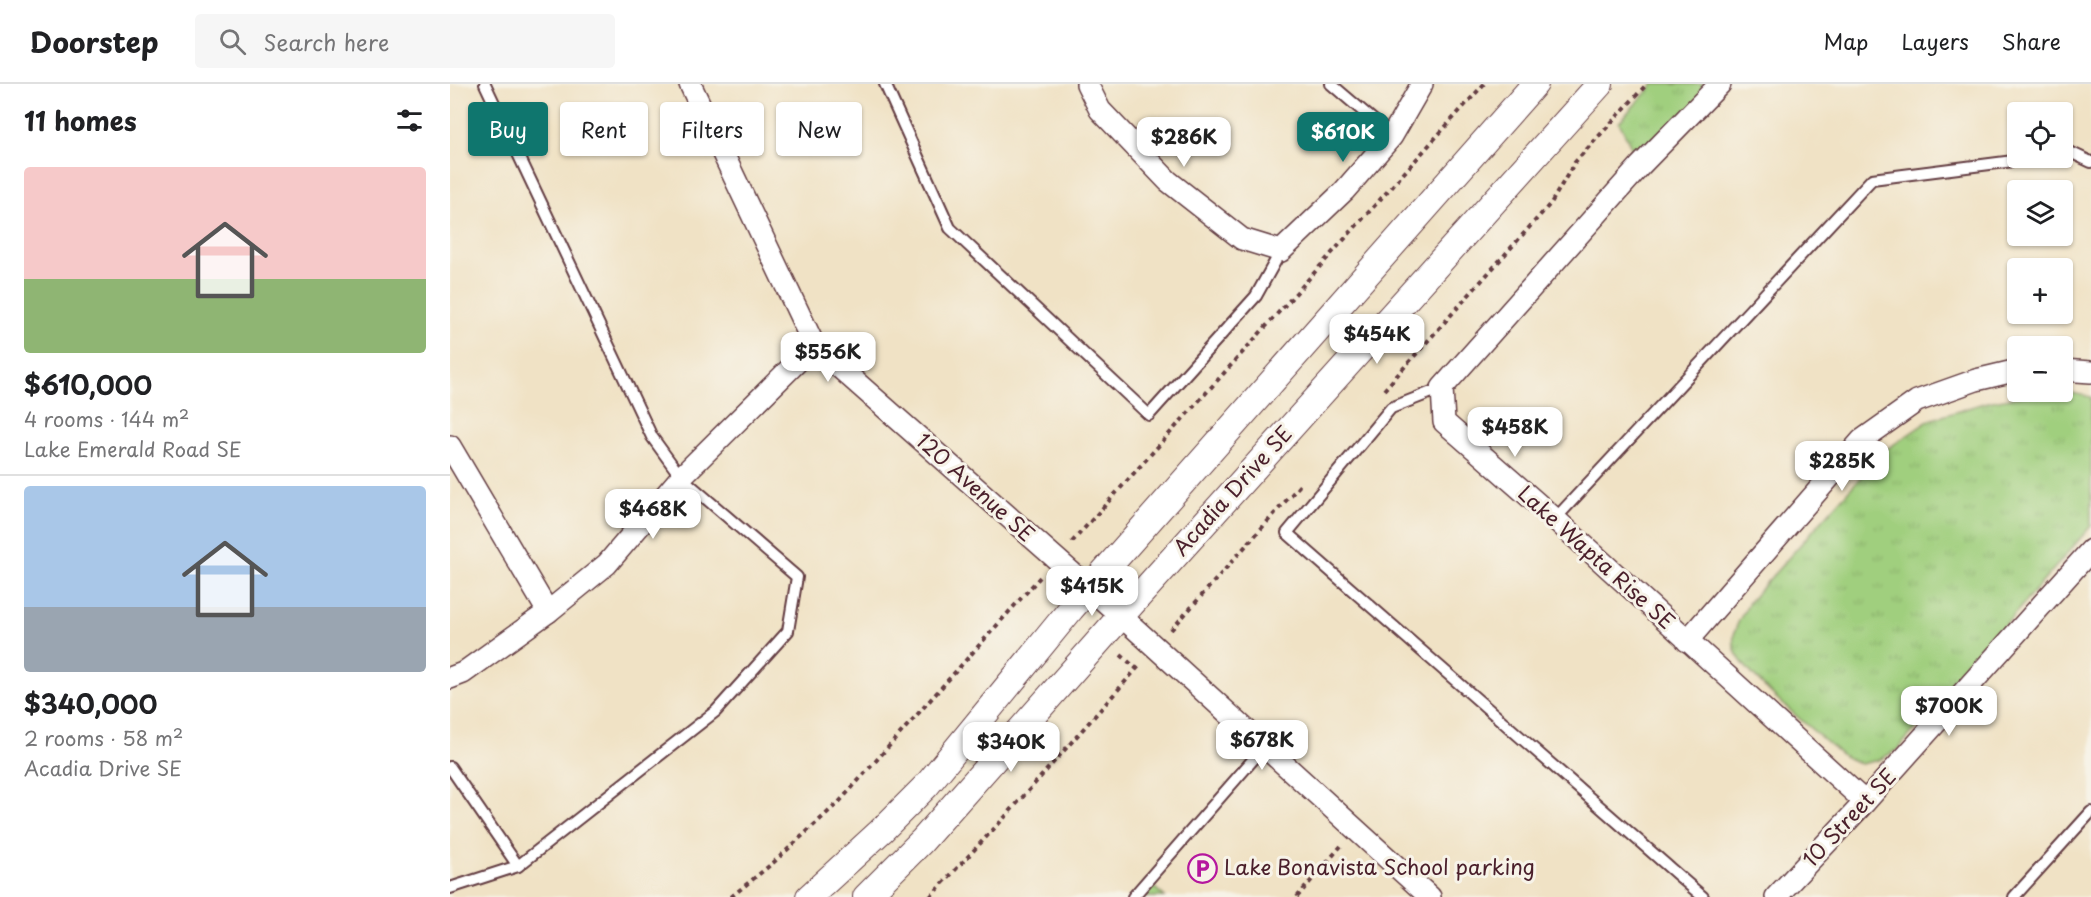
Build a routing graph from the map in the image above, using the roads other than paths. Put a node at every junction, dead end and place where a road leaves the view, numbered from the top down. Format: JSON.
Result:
{"nodes":[{"id":1,"x":486,"y":84,"type":"edge"},
{"id":2,"x":690,"y":84,"type":"edge"},
{"id":3,"x":885,"y":84,"type":"edge"},
{"id":4,"x":1087,"y":84,"type":"edge"},
{"id":5,"x":1331,"y":84,"type":"edge"},
{"id":6,"x":1422,"y":84,"type":"edge"},
{"id":7,"x":1535,"y":84,"type":"edge"},
{"id":8,"x":1600,"y":84,"type":"edge"},
{"id":9,"x":1720,"y":84,"type":"edge"},
{"id":10,"x":1392,"y":136,"type":"junction"},
{"id":11,"x":2073,"y":153,"type":"edge"},
{"id":12,"x":2007,"y":162,"type":"edge"},
{"id":13,"x":2091,"y":162,"type":"edge"},
{"id":14,"x":1281,"y":251,"type":"junction"},
{"id":15,"x":814,"y":345,"type":"junction"},
{"id":16,"x":2073,"y":371,"type":"edge"},
{"id":17,"x":2091,"y":372,"type":"edge"},
{"id":18,"x":2007,"y":373,"type":"edge"},
{"id":19,"x":1442,"y":388,"type":"junction"},
{"id":20,"x":450,"y":446,"type":"edge"},
{"id":21,"x":681,"y":477,"type":"junction"},
{"id":22,"x":1555,"y":519,"type":"junction"},
{"id":23,"x":2091,"y":550,"type":"edge"},
{"id":24,"x":1089,"y":589,"type":"junction"},
{"id":25,"x":548,"y":612,"type":"junction"},
{"id":26,"x":1121,"y":616,"type":"junction"},
{"id":27,"x":1687,"y":640,"type":"junction"},
{"id":28,"x":450,"y":678,"type":"edge"},
{"id":29,"x":1264,"y":747,"type":"junction"},
{"id":30,"x":450,"y":766,"type":"edge"},
{"id":31,"x":1865,"y":802,"type":"junction"},
{"id":32,"x":2091,"y":812,"type":"edge"},
{"id":33,"x":518,"y":866,"type":"junction"},
{"id":34,"x":450,"y":888,"type":"edge"},
{"id":35,"x":809,"y":897,"type":"edge"},
{"id":36,"x":866,"y":897,"type":"edge"},
{"id":37,"x":1133,"y":897,"type":"edge"},
{"id":38,"x":1430,"y":897,"type":"edge"},
{"id":39,"x":1703,"y":897,"type":"edge"},
{"id":40,"x":1776,"y":897,"type":"edge"},
{"id":41,"x":2014,"y":897,"type":"edge"}],
"edges":[{"from":1,"to":21,"type":"lane"},
{"from":2,"to":15,"type":"street","name":"120 Avenue SE"},
{"from":3,"to":14,"type":"lane"},
{"from":4,"to":14,"type":"street"},
{"from":5,"to":10,"type":"lane"},
{"from":6,"to":10,"type":"street"},
{"from":7,"to":24,"type":"street","name":"Acadia Drive SE"},
{"from":8,"to":26,"type":"street","name":"Acadia Drive SE"},
{"from":9,"to":19,"type":"street"},
{"from":10,"to":14,"type":"street"},
{"from":11,"to":13,"type":"lane"},
{"from":12,"to":22,"type":"lane"},
{"from":15,"to":21,"type":"street"},
{"from":15,"to":24,"type":"street","name":"120 Avenue SE"},
{"from":16,"to":17,"type":"street"},
{"from":18,"to":27,"type":"street"},
{"from":19,"to":22,"type":"street","name":"Lake Wapta Rise SE"},
{"from":19,"to":39,"type":"lane"},
{"from":20,"to":25,"type":"street"},
{"from":21,"to":25,"type":"street"},
{"from":21,"to":33,"type":"lane"},
{"from":22,"to":27,"type":"street","name":"Lake Wapta Rise SE"},
{"from":23,"to":31,"type":"street","name":"10 Street SE"},
{"from":24,"to":26,"type":"street","name":"120 Avenue SE"},
{"from":24,"to":35,"type":"street","name":"Acadia Drive SE"},
{"from":25,"to":28,"type":"street"},
{"from":26,"to":29,"type":"street","name":"120 Avenue SE"},
{"from":26,"to":36,"type":"street","name":"Acadia Drive SE"},
{"from":27,"to":31,"type":"street","name":"Lake Wapta Rise SE"},
{"from":29,"to":37,"type":"lane"},
{"from":29,"to":38,"type":"street","name":"120 Avenue SE"},
{"from":30,"to":33,"type":"lane"},
{"from":31,"to":40,"type":"street","name":"10 Street SE"},
{"from":32,"to":41,"type":"lane"},
{"from":33,"to":34,"type":"lane"}]}
